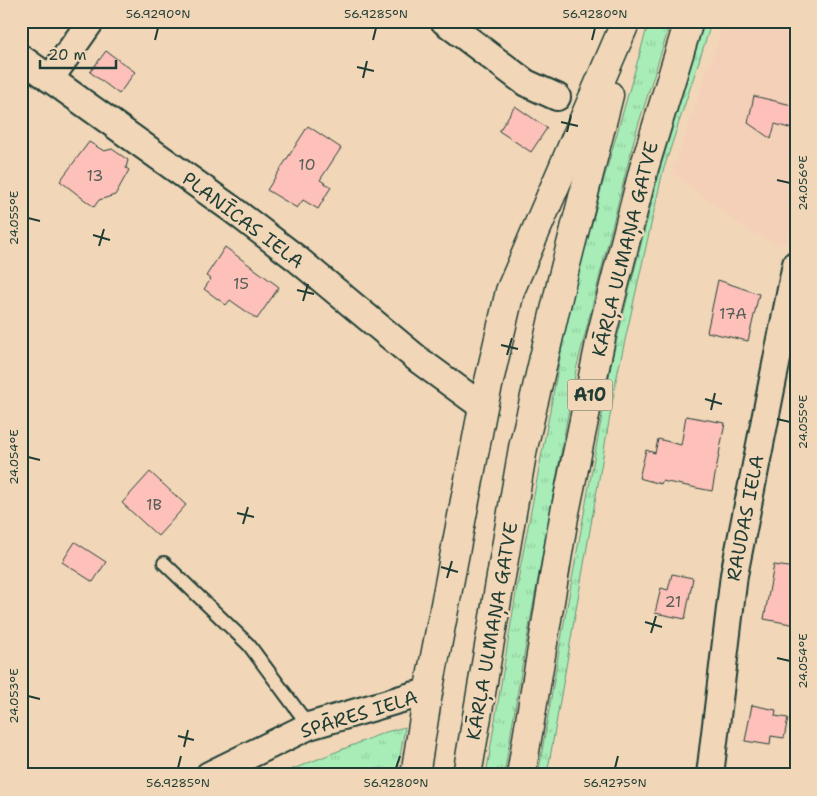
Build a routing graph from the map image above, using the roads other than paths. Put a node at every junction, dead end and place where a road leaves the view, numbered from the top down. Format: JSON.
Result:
{"nodes":[{"id":1,"x":91,"y":21,"type":"edge"},
{"id":2,"x":444,"y":21,"type":"edge"},
{"id":3,"x":627,"y":21,"type":"edge"},
{"id":4,"x":688,"y":21,"type":"edge"},
{"id":5,"x":21,"y":58,"type":"edge"},
{"id":6,"x":50,"y":79,"type":"junction"},
{"id":7,"x":557,"y":96,"type":"dead end"},
{"id":8,"x":796,"y":264,"type":"edge"},
{"id":9,"x":788,"y":336,"type":"edge"},
{"id":10,"x":483,"y":408,"type":"junction"},
{"id":11,"x":164,"y":563,"type":"dead end"},
{"id":12,"x":428,"y":693,"type":"junction"},
{"id":13,"x":309,"y":726,"type":"junction"},
{"id":14,"x":210,"y":775,"type":"edge"},
{"id":15,"x":415,"y":775,"type":"edge"},
{"id":16,"x":468,"y":775,"type":"edge"},
{"id":17,"x":521,"y":775,"type":"edge"},
{"id":18,"x":710,"y":775,"type":"edge"}],
"edges":[{"from":1,"to":6,"type":"street"},
{"from":2,"to":7,"type":"street"},
{"from":3,"to":10,"type":"highway"},
{"from":3,"to":16,"type":"highway","name":"KĀRĻA ULMAŅA GATVE","number":"A10"},
{"from":4,"to":17,"type":"highway","name":"KĀRĻA ULMAŅA GATVE","number":"A10"},
{"from":5,"to":6,"type":"street","name":"PLANĪCAS IELA"},
{"from":6,"to":10,"type":"street","name":"PLANĪCAS IELA"},
{"from":8,"to":9,"type":"street","name":"RAUDAS IELA"},
{"from":9,"to":18,"type":"street","name":"RAUDAS IELA"},
{"from":10,"to":12,"type":"highway"},
{"from":11,"to":13,"type":"lane"},
{"from":12,"to":13,"type":"street","name":"SPĀRES IELA"},
{"from":12,"to":15,"type":"highway"},
{"from":13,"to":14,"type":"street","name":"SPĀRES IELA"}]}
